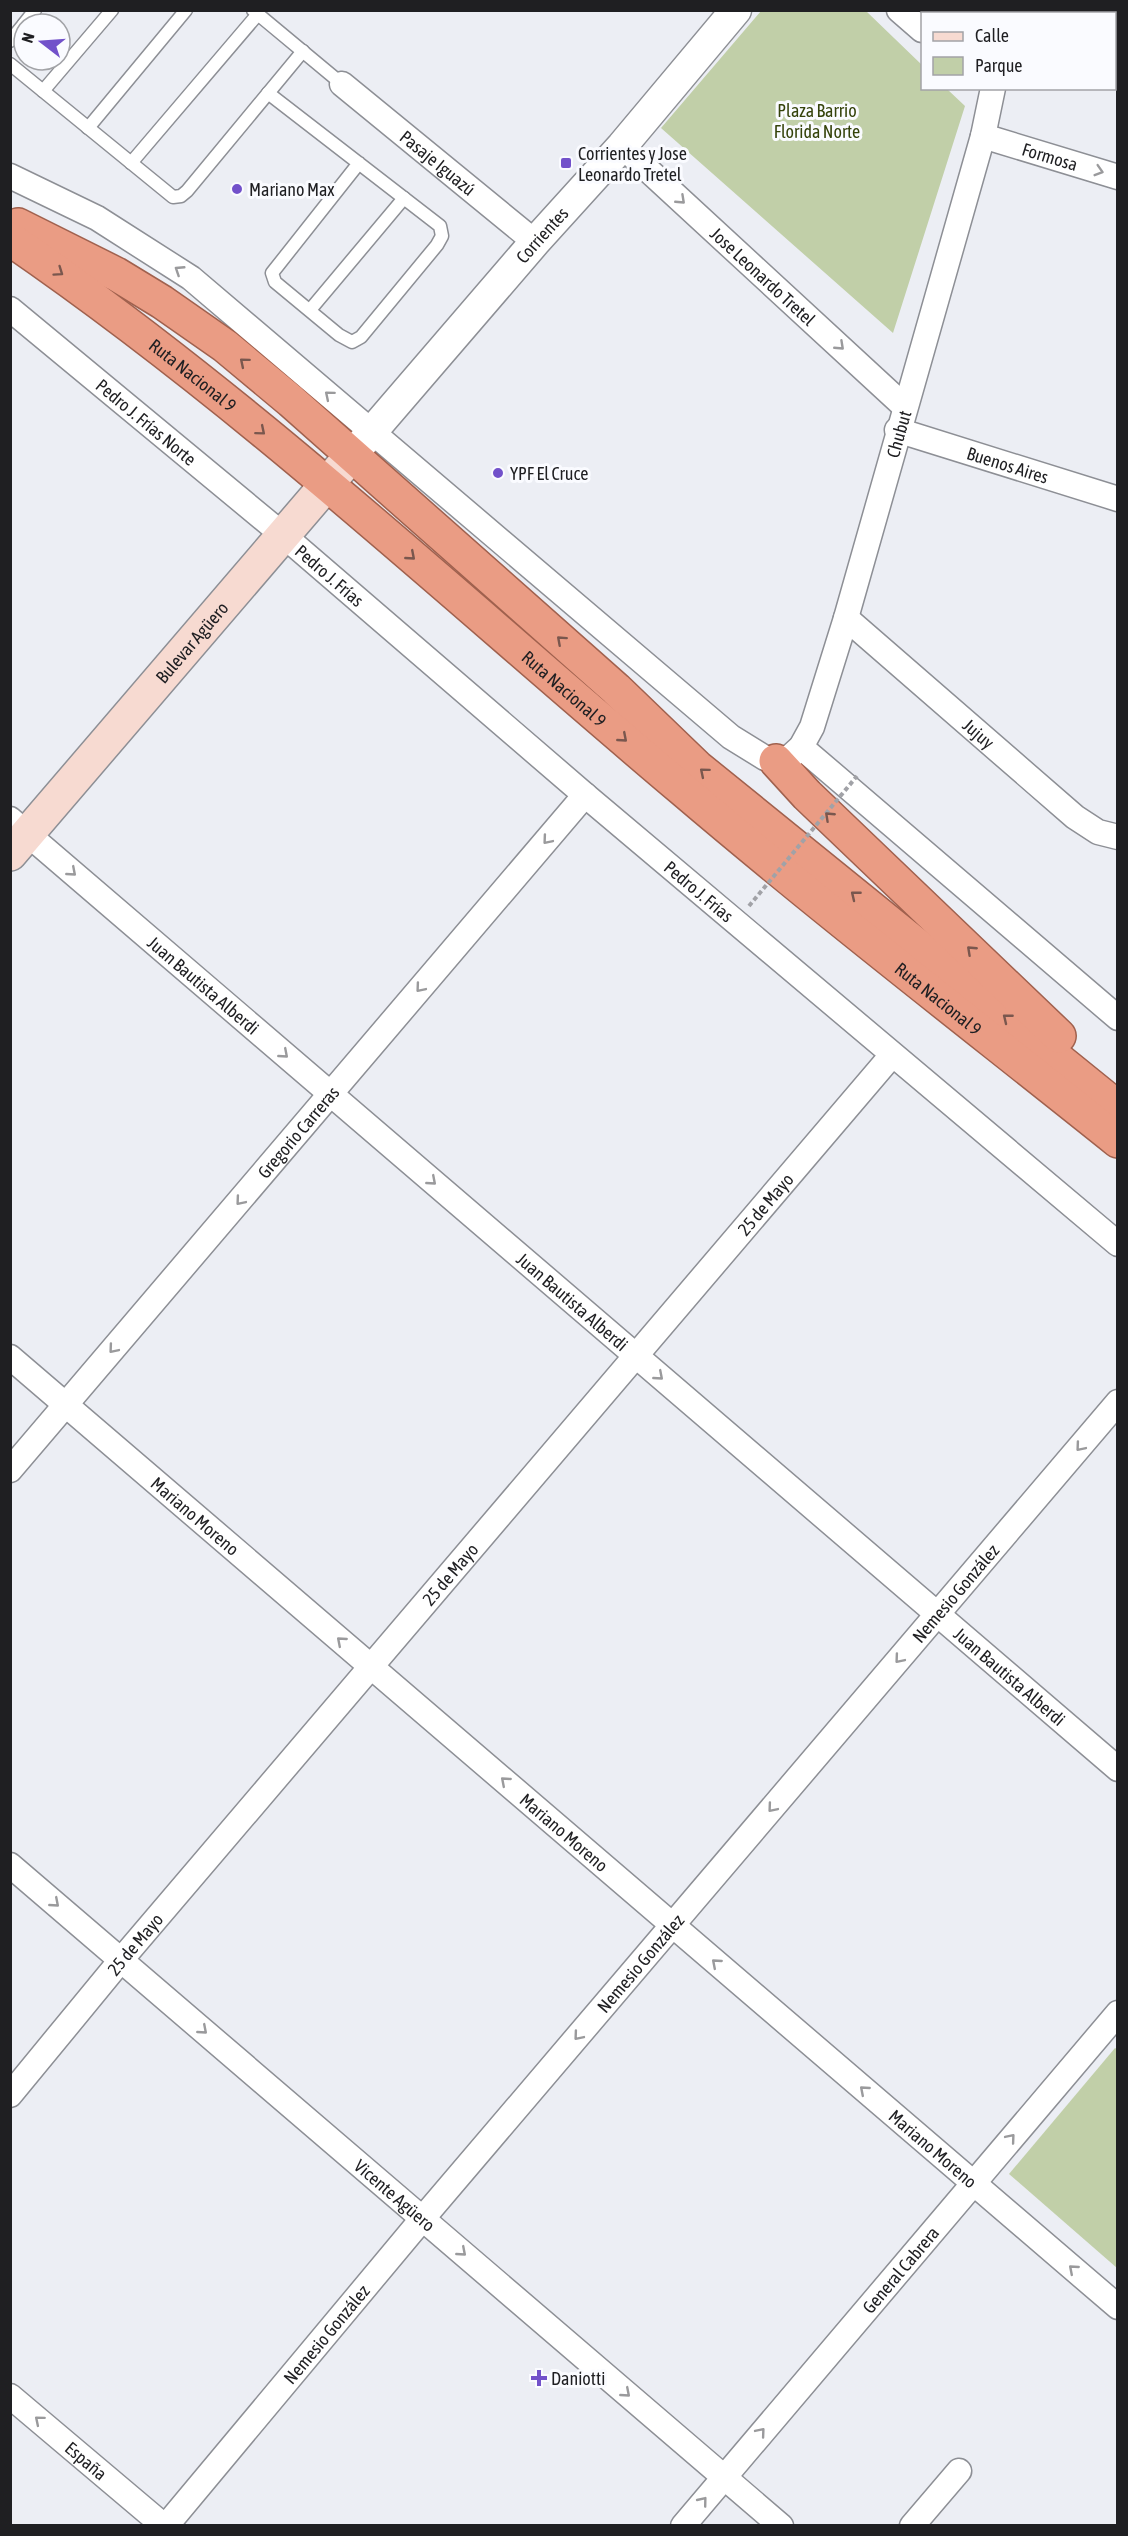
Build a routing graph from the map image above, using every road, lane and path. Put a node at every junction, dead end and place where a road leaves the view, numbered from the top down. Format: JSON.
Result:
{"nodes":[{"id":1,"x":112,"y":10,"type":"edge"},
{"id":2,"x":186,"y":10,"type":"edge"},
{"id":3,"x":736,"y":10,"type":"edge"},
{"id":4,"x":898,"y":10,"type":"edge"},
{"id":5,"x":255,"y":12,"type":"edge"},
{"id":6,"x":921,"y":29,"type":"edge"},
{"id":7,"x":303,"y":51,"type":"junction"},
{"id":8,"x":10,"y":64,"type":"edge"},
{"id":9,"x":342,"y":84,"type":"joint"},
{"id":10,"x":43,"y":91,"type":"junction"},
{"id":11,"x":989,"y":91,"type":"edge"},
{"id":12,"x":268,"y":93,"type":"junction"},
{"id":13,"x":88,"y":128,"type":"junction"},
{"id":14,"x":983,"y":136,"type":"junction"},
{"id":15,"x":622,"y":146,"type":"junction"},
{"id":16,"x":131,"y":163,"type":"junction"},
{"id":17,"x":359,"y":164,"type":"junction"},
{"id":18,"x":10,"y":176,"type":"edge"},
{"id":19,"x":1118,"y":177,"type":"edge"},
{"id":20,"x":404,"y":198,"type":"junction"},
{"id":21,"x":10,"y":222,"type":"edge"},
{"id":22,"x":10,"y":238,"type":"edge"},
{"id":23,"x":535,"y":242,"type":"junction"},
{"id":24,"x":10,"y":309,"type":"edge"},
{"id":25,"x":309,"y":310,"type":"junction"},
{"id":26,"x":905,"y":407,"type":"junction"},
{"id":27,"x":897,"y":430,"type":"junction"},
{"id":28,"x":362,"y":444,"type":"junction"},
{"id":29,"x":327,"y":485,"type":"junction"},
{"id":30,"x":1118,"y":499,"type":"edge"},
{"id":31,"x":283,"y":535,"type":"junction"},
{"id":32,"x":846,"y":618,"type":"junction"},
{"id":33,"x":789,"y":754,"type":"junction"},
{"id":34,"x":857,"y":776,"type":"dead end"},
{"id":35,"x":585,"y":795,"type":"junction"},
{"id":36,"x":16,"y":836,"type":"edge"},
{"id":37,"x":1118,"y":837,"type":"edge"},
{"id":38,"x":749,"y":906,"type":"dead end"},
{"id":39,"x":1118,"y":1018,"type":"edge"},
{"id":40,"x":892,"y":1055,"type":"junction"},
{"id":41,"x":330,"y":1094,"type":"junction"},
{"id":42,"x":1118,"y":1094,"type":"edge"},
{"id":43,"x":1118,"y":1108,"type":"edge"},
{"id":44,"x":1118,"y":1141,"type":"edge"},
{"id":45,"x":1118,"y":1244,"type":"edge"},
{"id":46,"x":636,"y":1356,"type":"junction"},
{"id":47,"x":10,"y":1357,"type":"edge"},
{"id":48,"x":1118,"y":1402,"type":"edge"},
{"id":49,"x":66,"y":1405,"type":"junction"},
{"id":50,"x":10,"y":1470,"type":"edge"},
{"id":51,"x":937,"y":1614,"type":"junction"},
{"id":52,"x":371,"y":1667,"type":"junction"},
{"id":53,"x":1118,"y":1769,"type":"edge"},
{"id":54,"x":10,"y":1864,"type":"edge"},
{"id":55,"x":672,"y":1925,"type":"junction"},
{"id":56,"x":122,"y":1960,"type":"junction"},
{"id":57,"x":1118,"y":2013,"type":"edge"},
{"id":58,"x":10,"y":2095,"type":"edge"},
{"id":59,"x":973,"y":2183,"type":"junction"},
{"id":60,"x":423,"y":2218,"type":"junction"},
{"id":61,"x":1118,"y":2307,"type":"edge"},
{"id":62,"x":10,"y":2396,"type":"edge"},
{"id":63,"x":959,"y":2471,"type":"dead end"},
{"id":64,"x":723,"y":2476,"type":"junction"},
{"id":65,"x":165,"y":2526,"type":"edge"},
{"id":66,"x":683,"y":2526,"type":"edge"},
{"id":67,"x":781,"y":2526,"type":"edge"},
{"id":68,"x":912,"y":2526,"type":"edge"}],
"edges":[{"from":1,"to":10,"type":"lane"},
{"from":2,"to":13,"type":"lane"},
{"from":3,"to":15,"type":"street","name":"Corrientes"},
{"from":4,"to":6,"type":"street"},
{"from":5,"to":7,"type":"lane"},
{"from":5,"to":16,"type":"lane"},
{"from":7,"to":9,"type":"lane"},
{"from":7,"to":12,"type":"lane"},
{"from":8,"to":10,"type":"lane"},
{"from":9,"to":23,"type":"street","name":"Pasaje Iguazú"},
{"from":10,"to":13,"type":"lane"},
{"from":11,"to":14,"type":"street","name":"Chubut"},
{"from":12,"to":16,"type":"lane"},
{"from":12,"to":17,"type":"lane"},
{"from":13,"to":16,"type":"lane"},
{"from":14,"to":19,"type":"street","name":"Formosa","one_way":true},
{"from":14,"to":26,"type":"street","name":"Chubut"},
{"from":15,"to":23,"type":"street","name":"Corrientes"},
{"from":15,"to":26,"type":"street","name":"Jose Leonardo Tretel","one_way":true},
{"from":17,"to":20,"type":"lane"},
{"from":17,"to":25,"type":"lane"},
{"from":28,"to":18,"type":"street","one_way":true},
{"from":20,"to":25,"type":"lane"},
{"from":20,"to":25,"type":"lane"},
{"from":28,"to":21,"type":"highway","name":"Ruta Nacional 9","one_way":true},
{"from":22,"to":29,"type":"highway","name":"Ruta Nacional 9","one_way":true},
{"from":23,"to":28,"type":"street","name":"Corrientes"},
{"from":24,"to":31,"type":"street","name":"Pedro J. Frías Norte"},
{"from":26,"to":27,"type":"street","name":"Chubut"},
{"from":27,"to":30,"type":"street","name":"Buenos Aires"},
{"from":27,"to":32,"type":"street","name":"Chubut"},
{"from":28,"to":29,"type":"main road","name":"Bulevar Agüero"},
{"from":28,"to":33,"type":"street"},
{"from":43,"to":28,"type":"highway","name":"Ruta Nacional 9","one_way":true},
{"from":29,"to":31,"type":"main road","name":"Bulevar Agüero"},
{"from":29,"to":44,"type":"highway","name":"Ruta Nacional 9","one_way":true},
{"from":31,"to":35,"type":"street","name":"Pedro J. Frías"},
{"from":31,"to":36,"type":"main road","name":"Bulevar Agüero"},
{"from":32,"to":33,"type":"street","name":"Chubut"},
{"from":32,"to":37,"type":"street","name":"Jujuy"},
{"from":33,"to":39,"type":"street"},
{"from":42,"to":33,"type":"highway","one_way":true},
{"from":34,"to":38,"type":"path","bridge":true},
{"from":35,"to":40,"type":"street","name":"Pedro J. Frías"},
{"from":35,"to":41,"type":"street","name":"Gregorio Carreras","one_way":true},
{"from":36,"to":41,"type":"street","name":"Juan Bautista Alberdi","one_way":true},
{"from":40,"to":45,"type":"street","name":"Pedro J. Frías"},
{"from":40,"to":46,"type":"street","name":"25 de Mayo"},
{"from":41,"to":46,"type":"street","name":"Juan Bautista Alberdi","one_way":true},
{"from":41,"to":49,"type":"street","name":"Gregorio Carreras","one_way":true},
{"from":46,"to":51,"type":"street","name":"Juan Bautista Alberdi","one_way":true},
{"from":46,"to":52,"type":"street","name":"25 de Mayo"},
{"from":47,"to":49,"type":"street","name":"Mariano Moreno"},
{"from":48,"to":51,"type":"street","name":"Nemesio González","one_way":true},
{"from":49,"to":50,"type":"street","name":"Gregorio Carreras"},
{"from":52,"to":49,"type":"street","name":"Mariano Moreno","one_way":true},
{"from":51,"to":53,"type":"street","name":"Juan Bautista Alberdi"},
{"from":51,"to":55,"type":"street","name":"Nemesio González","one_way":true},
{"from":55,"to":52,"type":"street","name":"Mariano Moreno","one_way":true},
{"from":52,"to":56,"type":"street","name":"25 de Mayo"},
{"from":54,"to":56,"type":"street","name":"Vicente Agüero","one_way":true},
{"from":59,"to":55,"type":"street","name":"Mariano Moreno","one_way":true},
{"from":55,"to":60,"type":"street","name":"Nemesio González","one_way":true},
{"from":56,"to":58,"type":"street","name":"25 de Mayo"},
{"from":56,"to":60,"type":"street","name":"Vicente Agüero","one_way":true},
{"from":59,"to":57,"type":"street","name":"General Cabrera","one_way":true},
{"from":61,"to":59,"type":"street","name":"Mariano Moreno","one_way":true},
{"from":64,"to":59,"type":"street","name":"General Cabrera","one_way":true},
{"from":60,"to":64,"type":"street","name":"Vicente Agüero","one_way":true},
{"from":60,"to":65,"type":"street","name":"Nemesio González"},
{"from":65,"to":62,"type":"street","name":"España","one_way":true},
{"from":63,"to":68,"type":"street"},
{"from":66,"to":64,"type":"street","name":"General Cabrera","one_way":true},
{"from":64,"to":67,"type":"street","name":"Vicente Agüero"}]}
